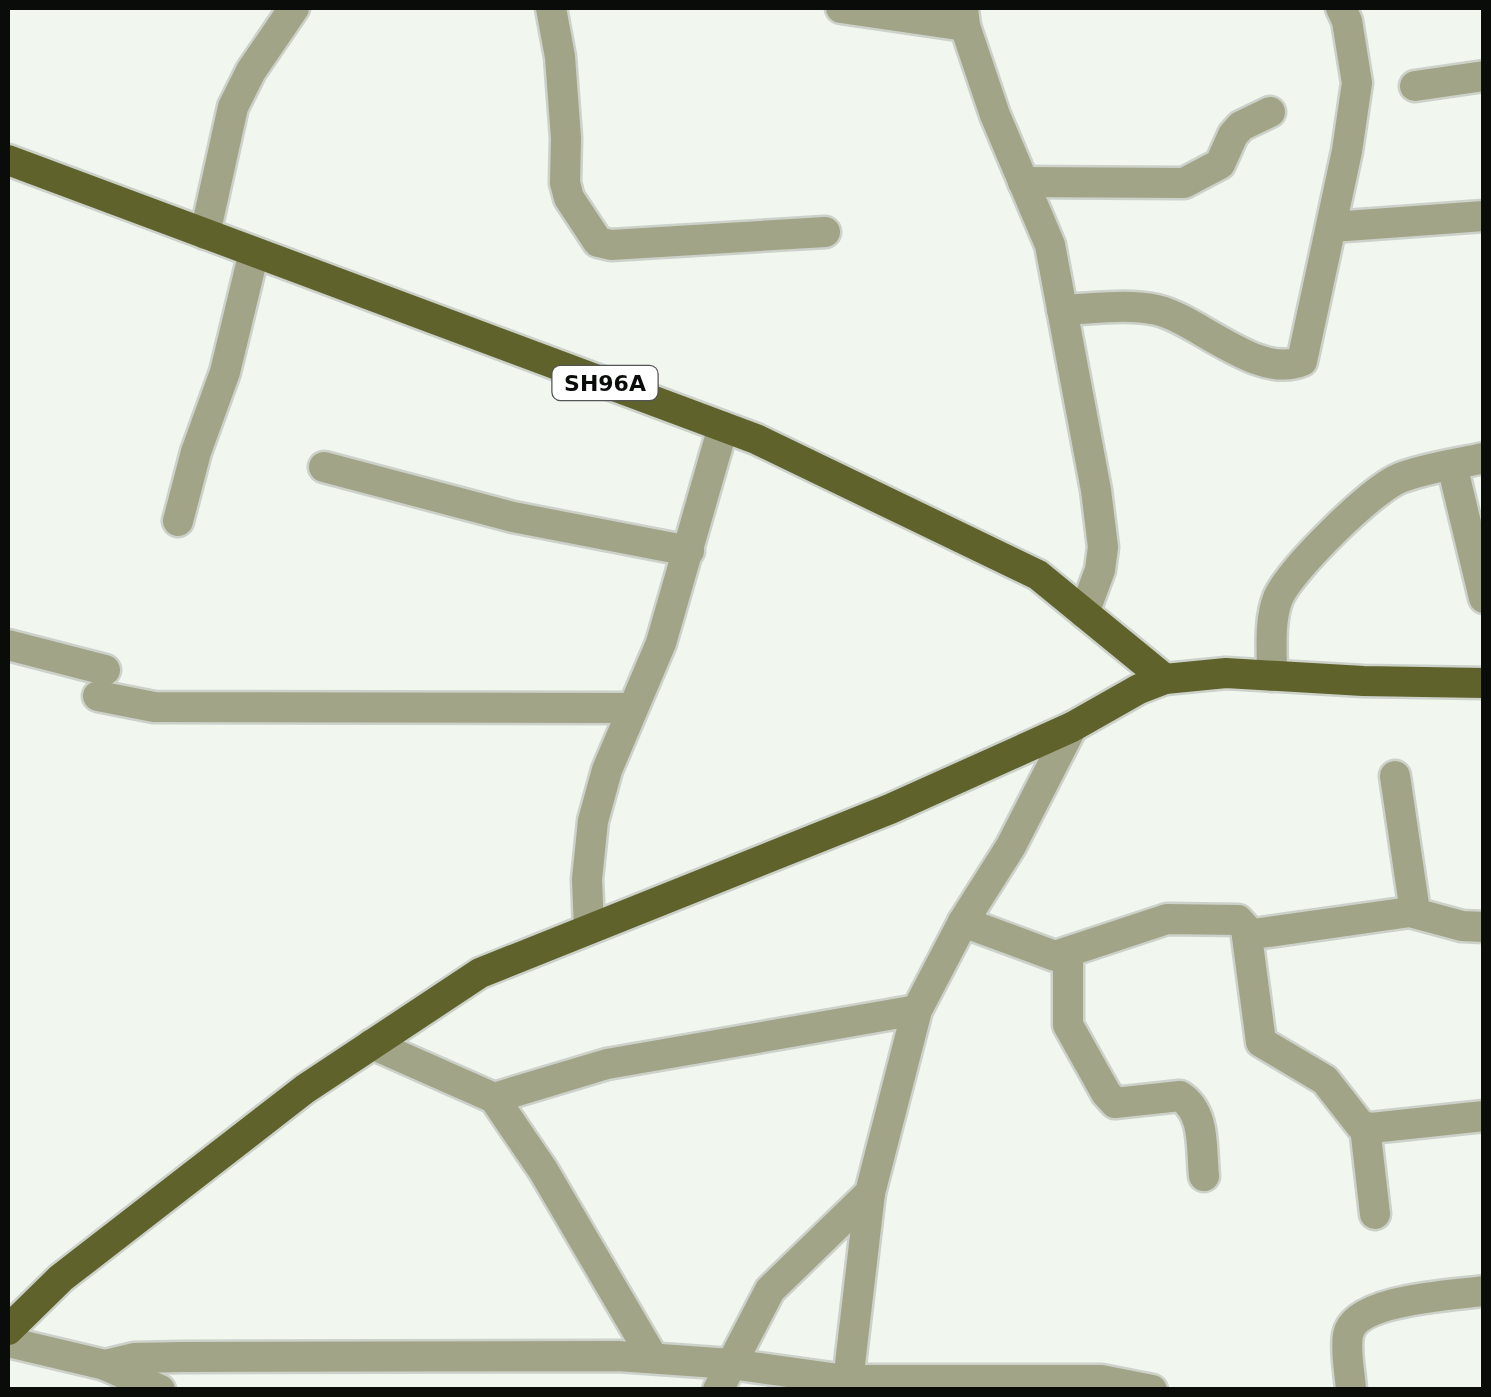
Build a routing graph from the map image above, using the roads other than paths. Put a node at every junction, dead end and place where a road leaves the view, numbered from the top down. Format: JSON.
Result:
{"nodes":[{"id":1,"x":294,"y":8,"type":"edge"},
{"id":2,"x":551,"y":8,"type":"edge"},
{"id":3,"x":841,"y":8,"type":"edge"},
{"id":4,"x":1342,"y":8,"type":"edge"},
{"id":5,"x":964,"y":17,"type":"edge"},
{"id":6,"x":1484,"y":76,"type":"edge"},
{"id":7,"x":1415,"y":86,"type":"dead end"},
{"id":8,"x":1270,"y":112,"type":"dead end"},
{"id":9,"x":8,"y":160,"type":"edge"},
{"id":10,"x":1023,"y":182,"type":"junction"},
{"id":11,"x":1484,"y":216,"type":"edge"},
{"id":12,"x":1332,"y":226,"type":"junction"},
{"id":13,"x":825,"y":232,"type":"dead end"},
{"id":14,"x":204,"y":234,"type":"junction"},
{"id":15,"x":254,"y":252,"type":"junction"},
{"id":16,"x":1062,"y":310,"type":"junction"},
{"id":17,"x":723,"y":427,"type":"junction"},
{"id":18,"x":1484,"y":458,"type":"edge"},
{"id":19,"x":1452,"y":465,"type":"junction"},
{"id":20,"x":324,"y":467,"type":"dead end"},
{"id":21,"x":178,"y":521,"type":"dead end"},
{"id":22,"x":689,"y":551,"type":"junction"},
{"id":23,"x":1484,"y":598,"type":"edge"},
{"id":24,"x":1084,"y":613,"type":"junction"},
{"id":25,"x":8,"y":645,"type":"edge"},
{"id":26,"x":1272,"y":676,"type":"junction"},
{"id":27,"x":1165,"y":679,"type":"junction"},
{"id":28,"x":1484,"y":682,"type":"edge"},
{"id":29,"x":631,"y":708,"type":"junction"},
{"id":30,"x":1072,"y":727,"type":"junction"},
{"id":31,"x":1395,"y":776,"type":"dead end"},
{"id":32,"x":1415,"y":912,"type":"junction"},
{"id":33,"x":964,"y":922,"type":"junction"},
{"id":34,"x":1484,"y":927,"type":"edge"},
{"id":35,"x":588,"y":930,"type":"junction"},
{"id":36,"x":1247,"y":935,"type":"junction"},
{"id":37,"x":1068,"y":952,"type":"junction"},
{"id":38,"x":917,"y":1010,"type":"junction"},
{"id":39,"x":372,"y":1044,"type":"junction"},
{"id":40,"x":494,"y":1098,"type":"junction"},
{"id":41,"x":1484,"y":1116,"type":"edge"},
{"id":42,"x":1365,"y":1127,"type":"junction"},
{"id":43,"x":1204,"y":1176,"type":"dead end"},
{"id":44,"x":870,"y":1193,"type":"junction"},
{"id":45,"x":1375,"y":1214,"type":"dead end"},
{"id":46,"x":1484,"y":1291,"type":"edge"},
{"id":47,"x":8,"y":1330,"type":"edge"},
{"id":48,"x":8,"y":1342,"type":"edge"},
{"id":49,"x":653,"y":1358,"type":"junction"},
{"id":50,"x":105,"y":1365,"type":"junction"},
{"id":51,"x":725,"y":1377,"type":"edge"},
{"id":52,"x":846,"y":1385,"type":"edge"},
{"id":53,"x":160,"y":1390,"type":"edge"},
{"id":54,"x":1152,"y":1390,"type":"edge"},
{"id":55,"x":1352,"y":1390,"type":"edge"}],
"edges":[{"from":1,"to":14,"type":"street"},
{"from":2,"to":13,"type":"street"},
{"from":3,"to":5,"type":"street"},
{"from":4,"to":12,"type":"street"},
{"from":5,"to":10,"type":"street"},
{"from":6,"to":7,"type":"street"},
{"from":8,"to":10,"type":"street"},
{"from":9,"to":14,"type":"main road","number":"SH96A"},
{"from":10,"to":16,"type":"street"},
{"from":11,"to":12,"type":"street"},
{"from":12,"to":16,"type":"street"},
{"from":14,"to":15,"type":"main road","number":"SH96A"},
{"from":15,"to":17,"type":"main road","number":"SH96A"},
{"from":15,"to":21,"type":"street"},
{"from":16,"to":24,"type":"street"},
{"from":17,"to":22,"type":"street"},
{"from":17,"to":24,"type":"main road","number":"SH96A"},
{"from":18,"to":19,"type":"street"},
{"from":19,"to":23,"type":"street"},
{"from":19,"to":26,"type":"street"},
{"from":20,"to":22,"type":"street"},
{"from":22,"to":29,"type":"street"},
{"from":24,"to":27,"type":"main road","number":"SH96A"},
{"from":25,"to":29,"type":"street"},
{"from":26,"to":27,"type":"main road"},
{"from":26,"to":28,"type":"main road"},
{"from":27,"to":30,"type":"main road"},
{"from":29,"to":35,"type":"street"},
{"from":30,"to":33,"type":"street"},
{"from":30,"to":35,"type":"main road"},
{"from":31,"to":32,"type":"street"},
{"from":32,"to":34,"type":"street"},
{"from":32,"to":36,"type":"street"},
{"from":33,"to":37,"type":"street"},
{"from":33,"to":38,"type":"street"},
{"from":35,"to":39,"type":"main road"},
{"from":36,"to":37,"type":"street"},
{"from":36,"to":42,"type":"street"},
{"from":37,"to":43,"type":"street"},
{"from":38,"to":40,"type":"street"},
{"from":38,"to":44,"type":"street"},
{"from":39,"to":40,"type":"street"},
{"from":39,"to":47,"type":"main road"},
{"from":40,"to":49,"type":"street"},
{"from":41,"to":42,"type":"street"},
{"from":42,"to":45,"type":"street"},
{"from":44,"to":51,"type":"street"},
{"from":44,"to":52,"type":"street"},
{"from":46,"to":55,"type":"street"},
{"from":48,"to":50,"type":"street"},
{"from":49,"to":50,"type":"street"},
{"from":49,"to":51,"type":"street"},
{"from":50,"to":53,"type":"street"},
{"from":51,"to":52,"type":"street"},
{"from":52,"to":54,"type":"street"}]}
